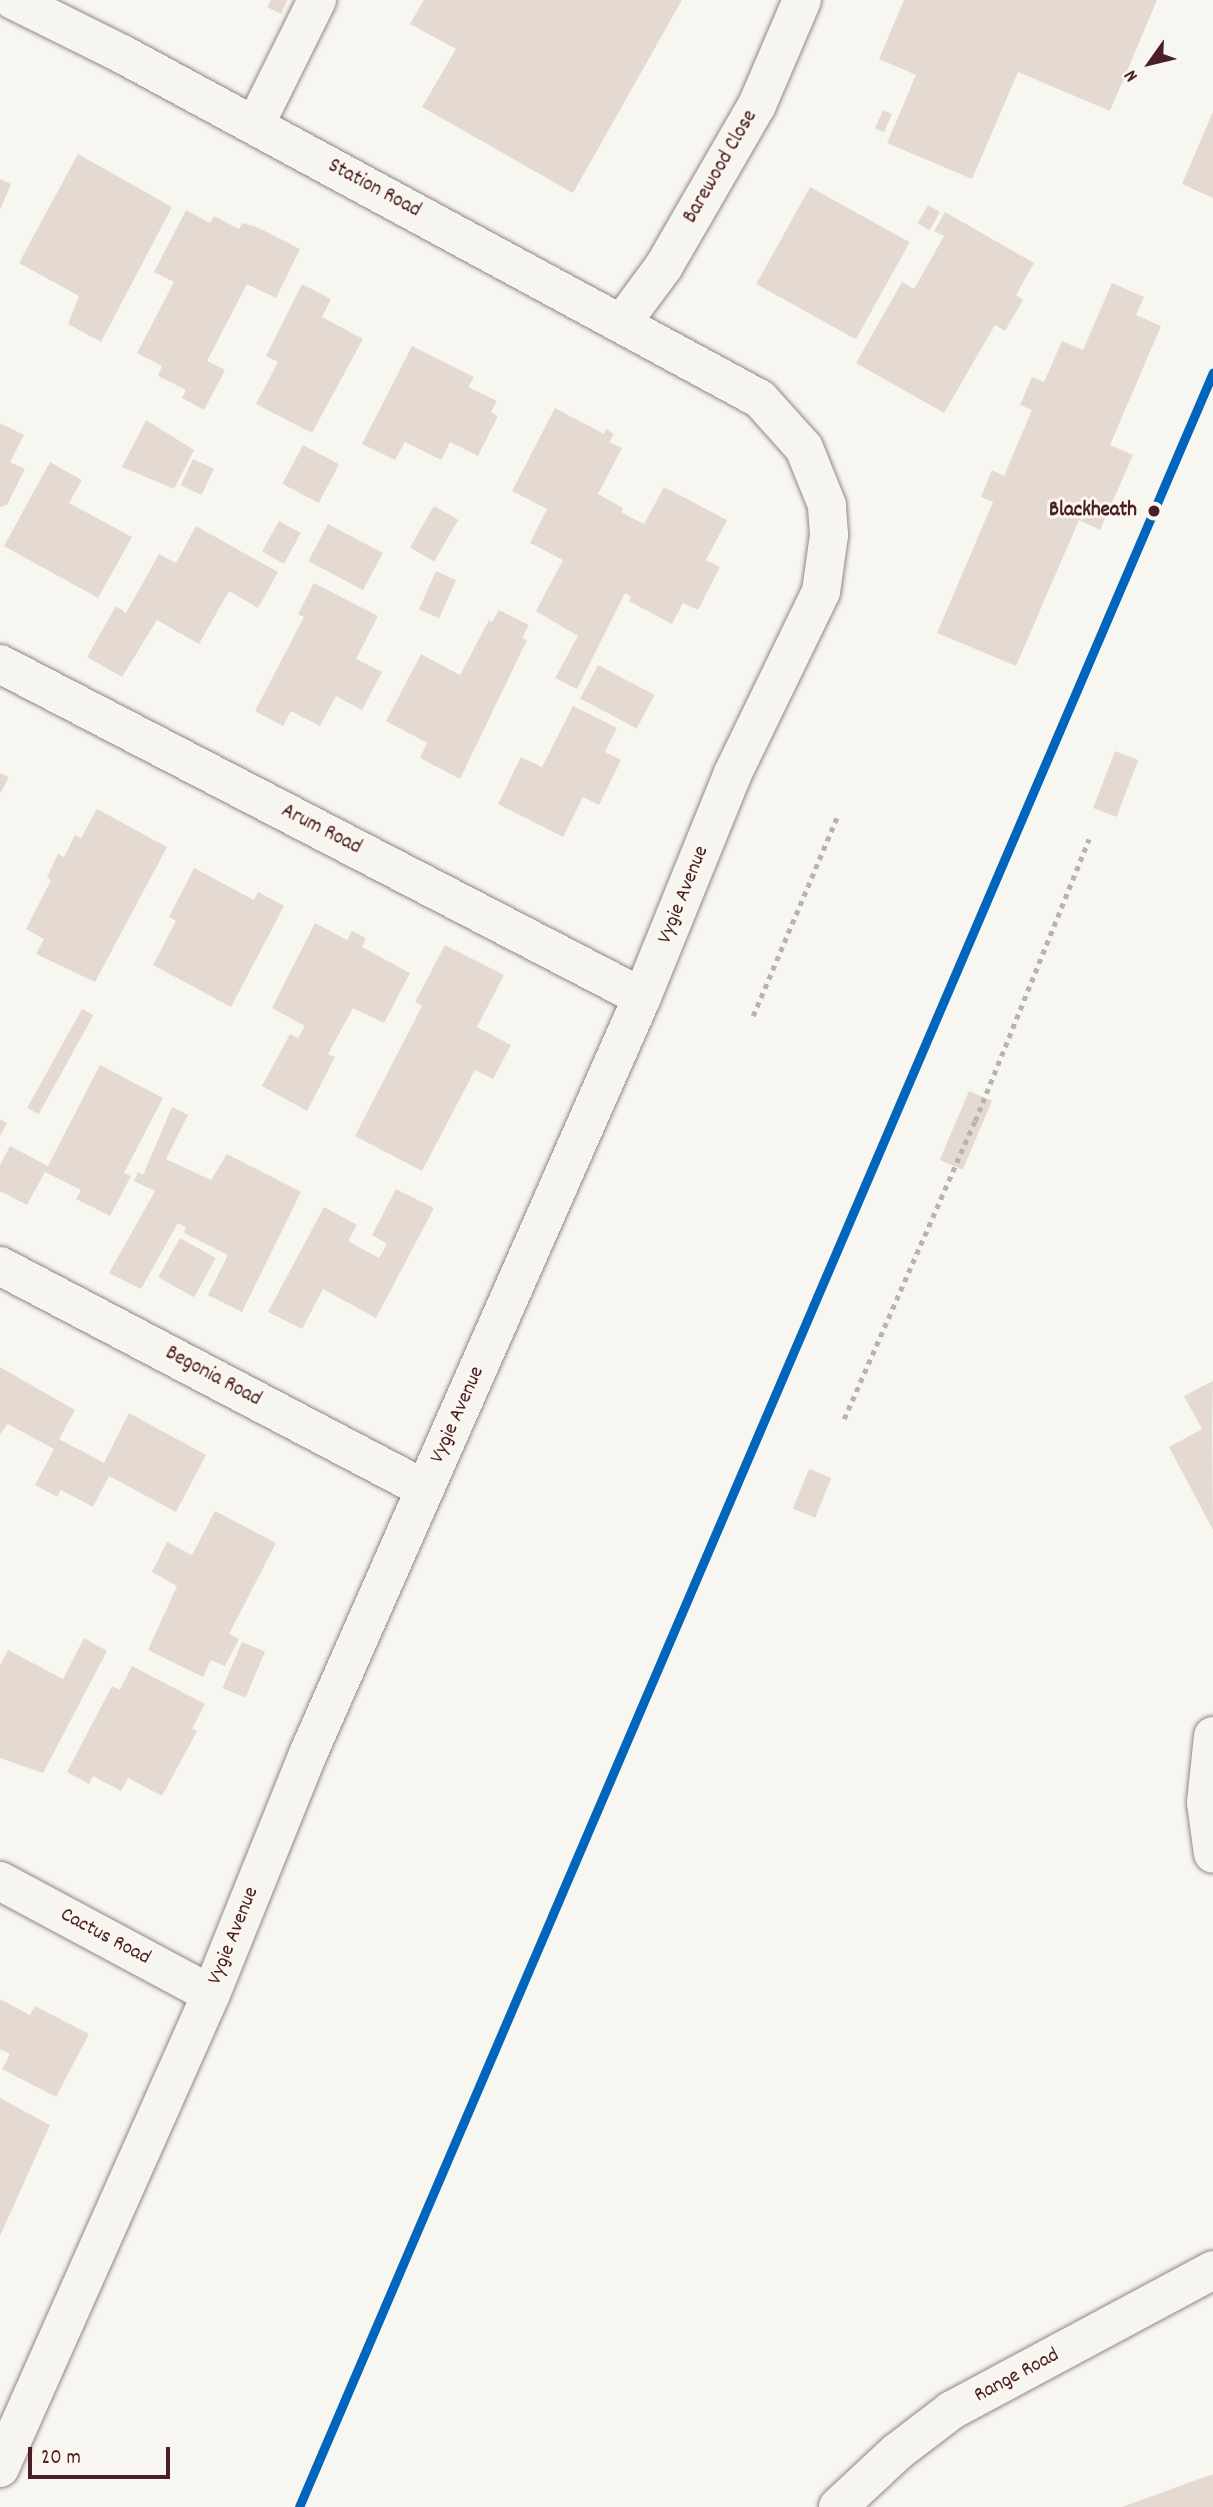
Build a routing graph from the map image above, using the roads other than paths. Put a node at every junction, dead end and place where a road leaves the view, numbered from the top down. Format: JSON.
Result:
{"nodes":[{"id":1,"x":13,"y":0,"type":"edge"},
{"id":2,"x":317,"y":0,"type":"edge"},
{"id":3,"x":802,"y":0,"type":"edge"},
{"id":4,"x":255,"y":125,"type":"junction"},
{"id":5,"x":622,"y":323,"type":"junction"},
{"id":6,"x":732,"y":382,"type":"joint"},
{"id":7,"x":0,"y":664,"type":"edge"},
{"id":8,"x":642,"y":997,"type":"junction"},
{"id":9,"x":0,"y":1266,"type":"edge"},
{"id":10,"x":425,"y":1489,"type":"junction"},
{"id":11,"x":1213,"y":1735,"type":"edge"},
{"id":12,"x":1213,"y":1854,"type":"edge"},
{"id":13,"x":0,"y":1881,"type":"edge"},
{"id":14,"x":211,"y":1994,"type":"junction"},
{"id":15,"x":1213,"y":2270,"type":"edge"},
{"id":16,"x":0,"y":2468,"type":"edge"},
{"id":17,"x":838,"y":2507,"type":"edge"}],
"edges":[{"from":1,"to":4,"type":"street","name":"Station Road"},
{"from":2,"to":4,"type":"street"},
{"from":3,"to":5,"type":"street","name":"Barewood Close"},
{"from":4,"to":5,"type":"street","name":"Station Road"},
{"from":5,"to":6,"type":"street","name":"Station Road"},
{"from":6,"to":8,"type":"street","name":"Vygie Avenue"},
{"from":7,"to":8,"type":"street","name":"Arum Road"},
{"from":8,"to":10,"type":"street","name":"Vygie Avenue"},
{"from":9,"to":10,"type":"street","name":"Begonia Road"},
{"from":10,"to":14,"type":"street","name":"Vygie Avenue"},
{"from":11,"to":12,"type":"street"},
{"from":13,"to":14,"type":"street","name":"Cactus Road"},
{"from":14,"to":16,"type":"street","name":"Vygie Avenue"},
{"from":15,"to":17,"type":"street","name":"Range Road"}]}
